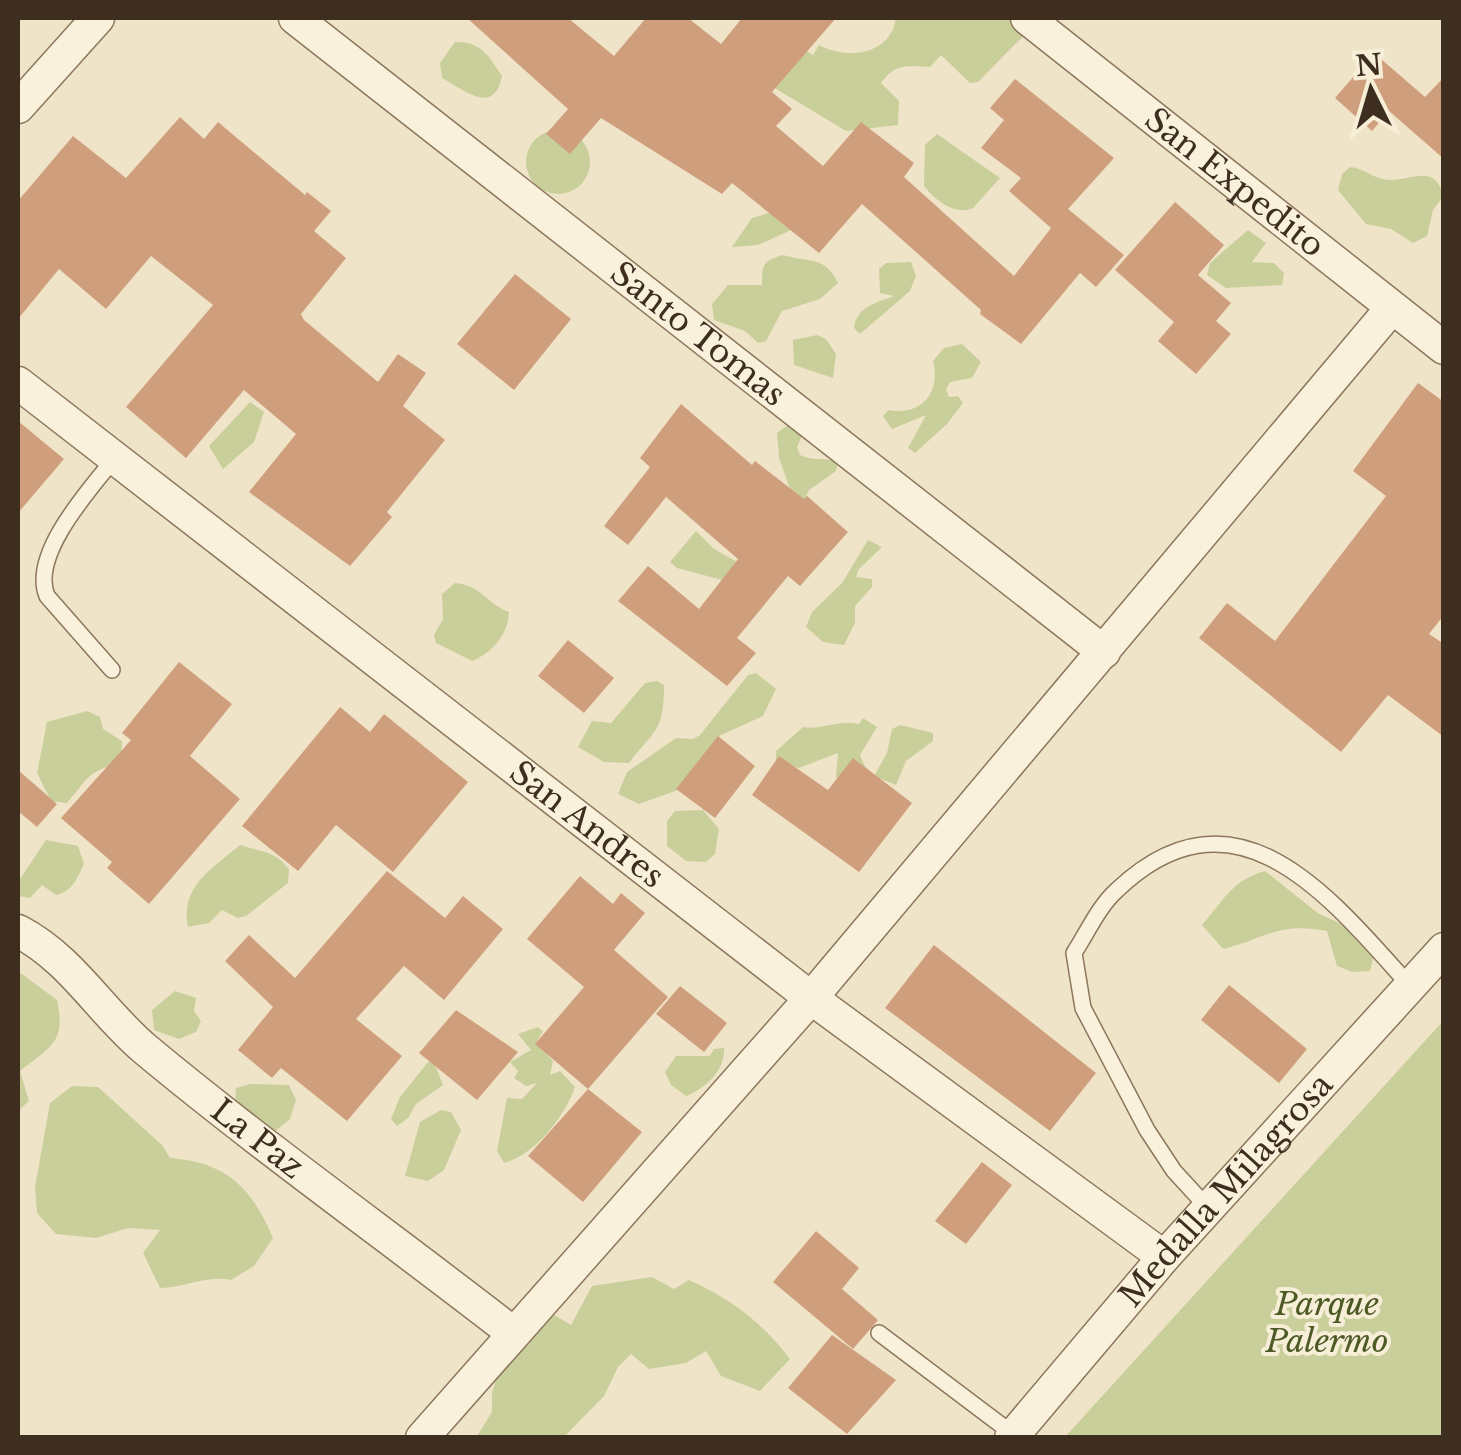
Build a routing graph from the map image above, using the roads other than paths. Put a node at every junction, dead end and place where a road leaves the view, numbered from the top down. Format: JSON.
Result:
{"nodes":[{"id":1,"x":98,"y":18,"type":"edge"},
{"id":2,"x":295,"y":18,"type":"edge"},
{"id":3,"x":1027,"y":18,"type":"edge"},
{"id":4,"x":18,"y":107,"type":"edge"},
{"id":5,"x":1391,"y":309,"type":"junction"},
{"id":6,"x":1444,"y":348,"type":"edge"},
{"id":7,"x":18,"y":383,"type":"edge"},
{"id":8,"x":114,"y":458,"type":"junction"},
{"id":9,"x":1104,"y":652,"type":"junction"},
{"id":10,"x":112,"y":670,"type":"dead end"},
{"id":11,"x":18,"y":931,"type":"edge"},
{"id":12,"x":1444,"y":949,"type":"edge"},
{"id":13,"x":1410,"y":986,"type":"junction"},
{"id":14,"x":812,"y":998,"type":"junction"},
{"id":15,"x":1208,"y":1208,"type":"junction"},
{"id":16,"x":1164,"y":1257,"type":"junction"},
{"id":17,"x":513,"y":1332,"type":"junction"},
{"id":18,"x":879,"y":1333,"type":"dead end"},
{"id":19,"x":1012,"y":1436,"type":"edge"},
{"id":20,"x":422,"y":1438,"type":"edge"}],
"edges":[{"from":1,"to":4,"type":"street"},
{"from":2,"to":9,"type":"street","name":"Santo Tomas"},
{"from":3,"to":5,"type":"street","name":"San Expedito"},
{"from":5,"to":6,"type":"street","name":"San Expedito"},
{"from":5,"to":9,"type":"street"},
{"from":7,"to":8,"type":"street","name":"San Andres"},
{"from":8,"to":10,"type":"lane"},
{"from":8,"to":14,"type":"street","name":"San Andres"},
{"from":9,"to":14,"type":"street"},
{"from":11,"to":17,"type":"street","name":"La Paz"},
{"from":12,"to":13,"type":"street","name":"Medalla Milagrosa"},
{"from":13,"to":15,"type":"street","name":"Medalla Milagrosa"},
{"from":13,"to":15,"type":"lane"},
{"from":14,"to":16,"type":"street","name":"San Andres"},
{"from":14,"to":17,"type":"street"},
{"from":15,"to":16,"type":"street","name":"Medalla Milagrosa"},
{"from":16,"to":19,"type":"street","name":"Medalla Milagrosa"},
{"from":17,"to":20,"type":"street"},
{"from":18,"to":19,"type":"lane"}]}
